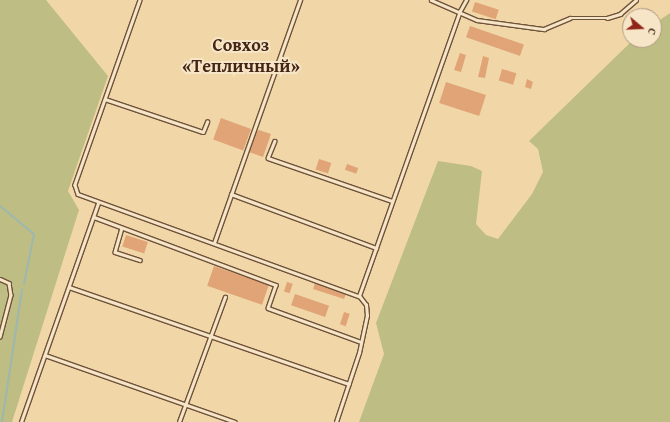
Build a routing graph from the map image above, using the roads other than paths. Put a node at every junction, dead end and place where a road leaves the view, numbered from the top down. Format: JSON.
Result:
{"nodes":[{"id":1,"x":140,"y":0,"type":"edge"},
{"id":2,"x":300,"y":0,"type":"edge"},
{"id":3,"x":431,"y":0,"type":"edge"},
{"id":4,"x":466,"y":0,"type":"edge"},
{"id":5,"x":636,"y":0,"type":"edge"},
{"id":6,"x":460,"y":11,"type":"junction"},
{"id":7,"x":105,"y":99,"type":"junction"},
{"id":8,"x":206,"y":122,"type":"dead end"},
{"id":9,"x":275,"y":141,"type":"dead end"},
{"id":10,"x":231,"y":194,"type":"junction"},
{"id":11,"x":392,"y":201,"type":"junction"},
{"id":12,"x":98,"y":203,"type":"junction"},
{"id":13,"x":94,"y":217,"type":"junction"},
{"id":14,"x":122,"y":228,"type":"junction"},
{"id":15,"x":214,"y":243,"type":"junction"},
{"id":16,"x":376,"y":248,"type":"junction"},
{"id":17,"x":140,"y":260,"type":"dead end"},
{"id":18,"x":0,"y":279,"type":"edge"},
{"id":19,"x":69,"y":287,"type":"junction"},
{"id":20,"x":359,"y":296,"type":"junction"},
{"id":21,"x":225,"y":298,"type":"dead end"},
{"id":22,"x":210,"y":336,"type":"junction"},
{"id":23,"x":0,"y":337,"type":"edge"},
{"id":24,"x":361,"y":342,"type":"junction"},
{"id":25,"x":45,"y":355,"type":"junction"},
{"id":26,"x":349,"y":384,"type":"junction"},
{"id":27,"x":185,"y":404,"type":"junction"},
{"id":28,"x":21,"y":422,"type":"edge"},
{"id":29,"x":179,"y":422,"type":"edge"},
{"id":30,"x":235,"y":422,"type":"edge"},
{"id":31,"x":336,"y":422,"type":"edge"}],
"edges":[{"from":1,"to":7,"type":"lane"},
{"from":2,"to":10,"type":"lane"},
{"from":3,"to":6,"type":"lane"},
{"from":4,"to":6,"type":"lane"},
{"from":5,"to":6,"type":"lane"},
{"from":6,"to":11,"type":"lane"},
{"from":7,"to":8,"type":"lane"},
{"from":7,"to":12,"type":"lane"},
{"from":9,"to":11,"type":"lane"},
{"from":10,"to":15,"type":"lane"},
{"from":10,"to":16,"type":"lane"},
{"from":11,"to":16,"type":"lane"},
{"from":12,"to":13,"type":"lane"},
{"from":12,"to":15,"type":"lane"},
{"from":13,"to":14,"type":"lane"},
{"from":13,"to":19,"type":"lane"},
{"from":14,"to":17,"type":"lane"},
{"from":14,"to":24,"type":"lane"},
{"from":15,"to":20,"type":"lane"},
{"from":16,"to":20,"type":"lane"},
{"from":18,"to":23,"type":"lane"},
{"from":19,"to":22,"type":"lane"},
{"from":19,"to":25,"type":"lane"},
{"from":20,"to":24,"type":"lane"},
{"from":21,"to":22,"type":"lane"},
{"from":22,"to":26,"type":"lane"},
{"from":22,"to":27,"type":"lane"},
{"from":24,"to":26,"type":"lane"},
{"from":25,"to":27,"type":"lane"},
{"from":25,"to":28,"type":"lane"},
{"from":26,"to":31,"type":"lane"},
{"from":27,"to":29,"type":"lane"},
{"from":27,"to":30,"type":"lane"}]}
